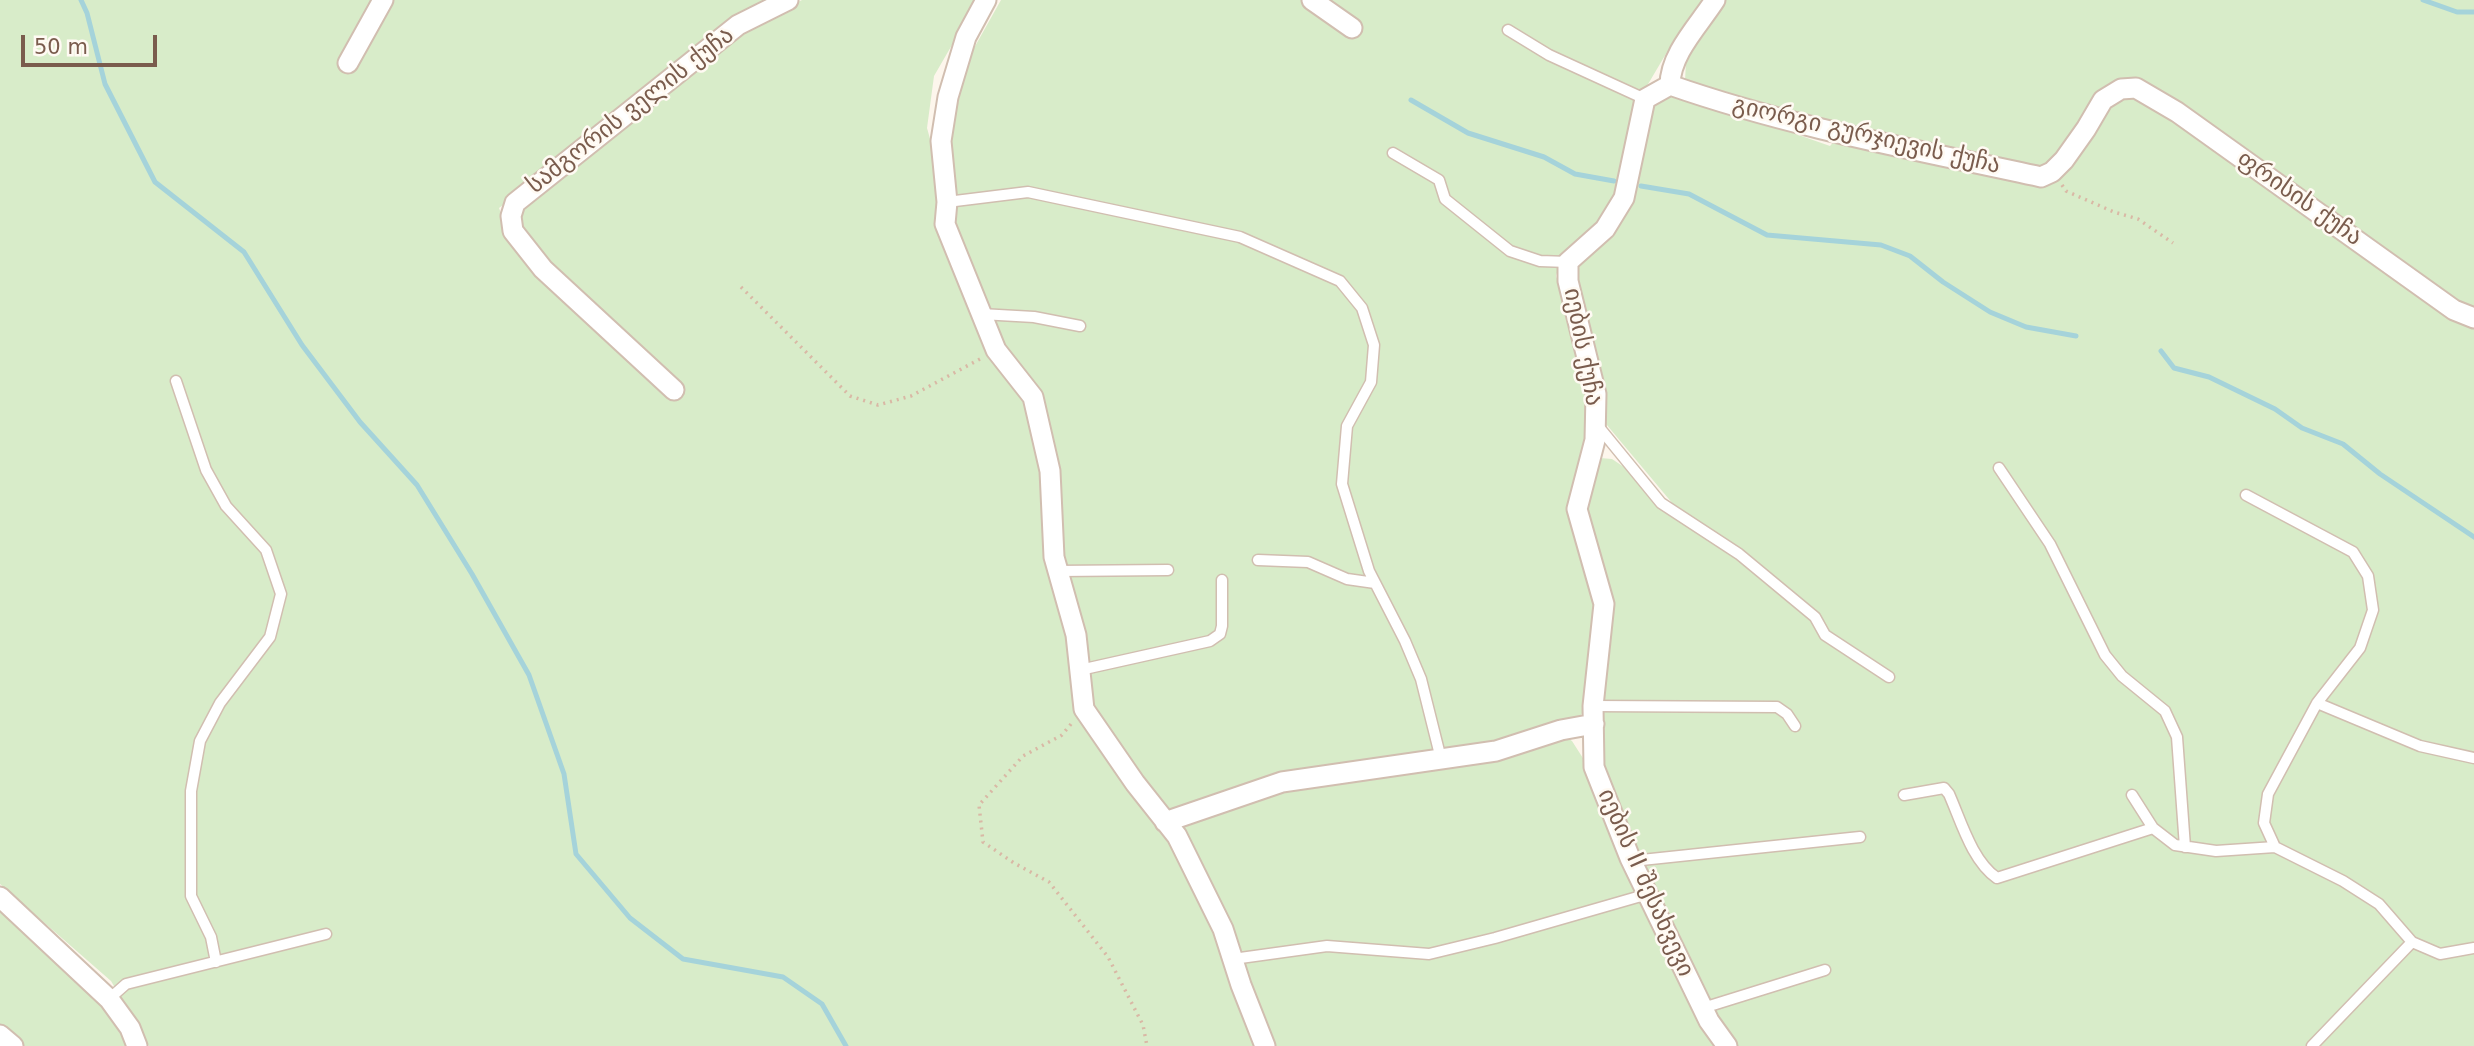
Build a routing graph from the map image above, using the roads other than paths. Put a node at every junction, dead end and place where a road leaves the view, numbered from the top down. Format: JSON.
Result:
{"nodes":[{"id":1,"x":383,"y":0,"type":"edge"},
{"id":2,"x":788,"y":0,"type":"edge"},
{"id":3,"x":986,"y":0,"type":"edge"},
{"id":4,"x":1312,"y":0,"type":"edge"},
{"id":5,"x":1715,"y":0,"type":"edge"},
{"id":6,"x":1352,"y":28,"type":"dead end"},
{"id":7,"x":1508,"y":30,"type":"dead end"},
{"id":8,"x":348,"y":63,"type":"dead end"},
{"id":9,"x":1670,"y":85,"type":"junction"},
{"id":10,"x":2121,"y":89,"type":"joint"},
{"id":11,"x":1645,"y":99,"type":"junction"},
{"id":12,"x":1393,"y":153,"type":"dead end"},
{"id":13,"x":947,"y":202,"type":"junction"},
{"id":14,"x":1568,"y":262,"type":"junction"},
{"id":15,"x":981,"y":314,"type":"junction"},
{"id":16,"x":2474,"y":318,"type":"edge"},
{"id":17,"x":1080,"y":326,"type":"dead end"},
{"id":18,"x":176,"y":381,"type":"dead end"},
{"id":19,"x":674,"y":390,"type":"dead end"},
{"id":20,"x":1595,"y":423,"type":"junction"},
{"id":21,"x":1999,"y":468,"type":"dead end"},
{"id":22,"x":2246,"y":495,"type":"dead end"},
{"id":23,"x":1258,"y":560,"type":"dead end"},
{"id":24,"x":1168,"y":570,"type":"dead end"},
{"id":25,"x":1058,"y":571,"type":"junction"},
{"id":26,"x":1222,"y":580,"type":"dead end"},
{"id":27,"x":1375,"y":583,"type":"junction"},
{"id":28,"x":1080,"y":670,"type":"junction"},
{"id":29,"x":1889,"y":677,"type":"dead end"},
{"id":30,"x":2317,"y":703,"type":"junction"},
{"id":31,"x":1593,"y":715,"type":"junction"},
{"id":32,"x":1795,"y":726,"type":"dead end"},
{"id":33,"x":2474,"y":758,"type":"edge"},
{"id":34,"x":1441,"y":760,"type":"junction"},
{"id":35,"x":1904,"y":795,"type":"dead end"},
{"id":36,"x":2132,"y":796,"type":"dead end"},
{"id":37,"x":1165,"y":822,"type":"junction"},
{"id":38,"x":2152,"y":828,"type":"junction"},
{"id":39,"x":1860,"y":837,"type":"dead end"},
{"id":40,"x":2185,"y":847,"type":"junction"},
{"id":41,"x":2275,"y":847,"type":"junction"},
{"id":42,"x":1632,"y":861,"type":"junction"},
{"id":43,"x":1648,"y":894,"type":"junction"},
{"id":44,"x":0,"y":897,"type":"edge"},
{"id":45,"x":326,"y":934,"type":"dead end"},
{"id":46,"x":2412,"y":942,"type":"junction"},
{"id":47,"x":2474,"y":948,"type":"edge"},
{"id":48,"x":1233,"y":960,"type":"junction"},
{"id":49,"x":216,"y":962,"type":"junction"},
{"id":50,"x":1825,"y":970,"type":"dead end"},
{"id":51,"x":109,"y":999,"type":"junction"},
{"id":52,"x":1703,"y":1008,"type":"junction"},
{"id":53,"x":0,"y":1035,"type":"edge"},
{"id":54,"x":13,"y":1046,"type":"edge"},
{"id":55,"x":138,"y":1046,"type":"edge"},
{"id":56,"x":1265,"y":1046,"type":"edge"},
{"id":57,"x":1727,"y":1046,"type":"edge"},
{"id":58,"x":2312,"y":1046,"type":"edge"}],
"edges":[{"from":1,"to":8,"type":"street"},
{"from":2,"to":19,"type":"street","name":"სამგორის ველის ქუჩა"},
{"from":3,"to":13,"type":"street"},
{"from":4,"to":6,"type":"street"},
{"from":5,"to":9,"type":"street"},
{"from":7,"to":11,"type":"lane"},
{"from":9,"to":10,"type":"street","name":"გიორგი გურჯიევის ქუჩა"},
{"from":9,"to":11,"type":"street"},
{"from":10,"to":16,"type":"street","name":"ფრისის ქუჩა"},
{"from":11,"to":14,"type":"street","name":"იების ქუჩა"},
{"from":12,"to":14,"type":"lane"},
{"from":13,"to":15,"type":"street"},
{"from":13,"to":27,"type":"lane"},
{"from":14,"to":20,"type":"street","name":"იების ქუჩა"},
{"from":15,"to":17,"type":"lane"},
{"from":15,"to":25,"type":"street"},
{"from":18,"to":49,"type":"lane"},
{"from":20,"to":29,"type":"lane","name":"იების ქუჩა"},
{"from":20,"to":31,"type":"street","name":"იების II შესახვევი"},
{"from":21,"to":40,"type":"lane"},
{"from":22,"to":30,"type":"lane"},
{"from":23,"to":27,"type":"lane"},
{"from":24,"to":25,"type":"lane"},
{"from":25,"to":28,"type":"street"},
{"from":26,"to":28,"type":"lane"},
{"from":27,"to":34,"type":"lane"},
{"from":28,"to":37,"type":"street"},
{"from":30,"to":33,"type":"lane"},
{"from":30,"to":41,"type":"lane"},
{"from":31,"to":32,"type":"lane"},
{"from":31,"to":34,"type":"street"},
{"from":31,"to":42,"type":"street","name":"იების II შესახვევი"},
{"from":34,"to":37,"type":"street"},
{"from":35,"to":38,"type":"lane"},
{"from":36,"to":38,"type":"lane"},
{"from":37,"to":48,"type":"street"},
{"from":38,"to":40,"type":"lane"},
{"from":39,"to":42,"type":"lane"},
{"from":40,"to":41,"type":"lane"},
{"from":41,"to":46,"type":"lane"},
{"from":42,"to":43,"type":"street","name":"იების II შესახვევი"},
{"from":43,"to":48,"type":"lane"},
{"from":43,"to":52,"type":"street","name":"იების II შესახვევი"},
{"from":44,"to":51,"type":"street"},
{"from":45,"to":49,"type":"lane"},
{"from":46,"to":47,"type":"lane"},
{"from":46,"to":58,"type":"lane"},
{"from":48,"to":56,"type":"street"},
{"from":49,"to":51,"type":"lane"},
{"from":50,"to":52,"type":"lane"},
{"from":51,"to":55,"type":"street"},
{"from":52,"to":57,"type":"street","name":"იების II შესახვევი"},
{"from":53,"to":54,"type":"street"}]}
